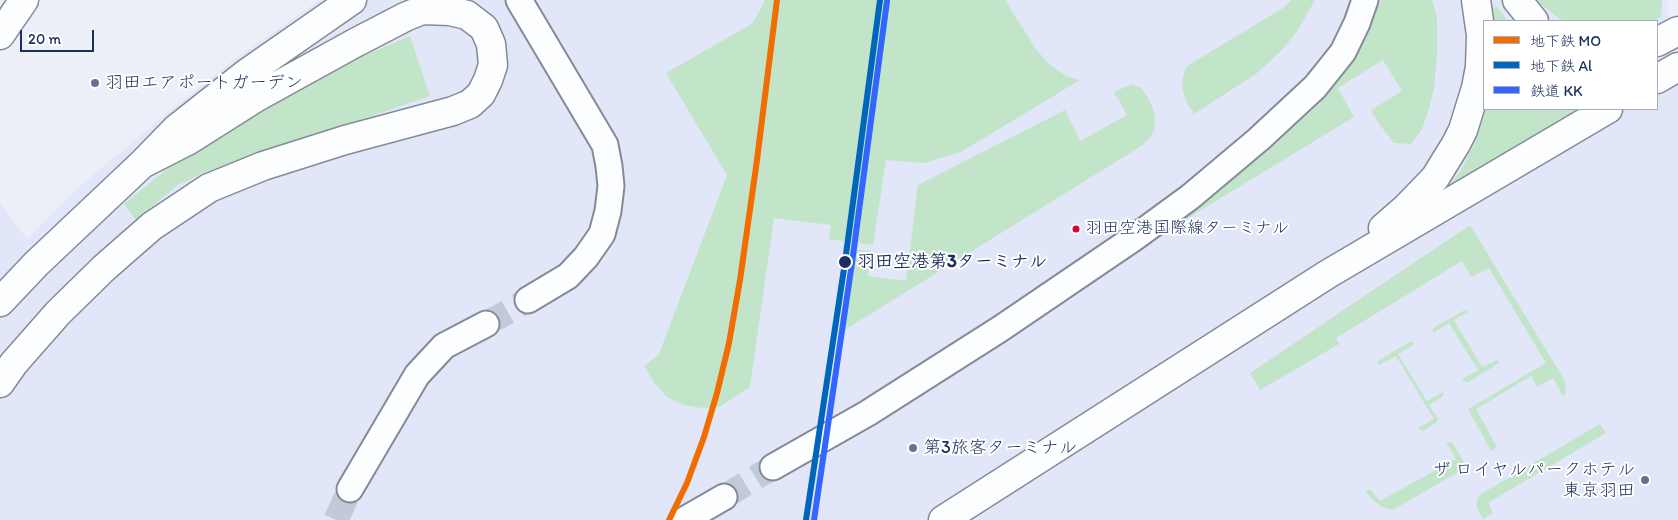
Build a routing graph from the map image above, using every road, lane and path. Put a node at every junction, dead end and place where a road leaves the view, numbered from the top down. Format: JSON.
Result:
{"nodes":[{"id":1,"x":24,"y":0,"type":"edge"},
{"id":2,"x":352,"y":0,"type":"edge"},
{"id":3,"x":519,"y":0,"type":"edge"},
{"id":4,"x":1365,"y":0,"type":"edge"},
{"id":5,"x":1476,"y":0,"type":"edge"},
{"id":6,"x":1517,"y":0,"type":"edge"},
{"id":7,"x":1533,"y":20,"type":"edge"},
{"id":8,"x":1678,"y":31,"type":"edge"},
{"id":9,"x":0,"y":35,"type":"edge"},
{"id":10,"x":1658,"y":41,"type":"edge"},
{"id":11,"x":1678,"y":67,"type":"edge"},
{"id":12,"x":1658,"y":79,"type":"edge"},
{"id":13,"x":1606,"y":110,"type":"edge"},
{"id":14,"x":142,"y":164,"type":"junction"},
{"id":15,"x":1328,"y":274,"type":"junction"},
{"id":16,"x":528,"y":300,"type":"tunnel mouth"},
{"id":17,"x":0,"y":302,"type":"edge"},
{"id":18,"x":486,"y":324,"type":"tunnel mouth"},
{"id":19,"x":0,"y":383,"type":"edge"},
{"id":20,"x":773,"y":467,"type":"tunnel mouth"},
{"id":21,"x":350,"y":489,"type":"tunnel mouth"},
{"id":22,"x":724,"y":497,"type":"tunnel mouth"},
{"id":23,"x":684,"y":520,"type":"edge"},
{"id":24,"x":944,"y":520,"type":"edge"}],
"edges":[{"from":1,"to":9,"type":"street"},
{"from":2,"to":14,"type":"street"},
{"from":3,"to":16,"type":"street"},
{"from":4,"to":20,"type":"street"},
{"from":5,"to":15,"type":"street"},
{"from":6,"to":7,"type":"street"},
{"from":8,"to":10,"type":"street"},
{"from":11,"to":12,"type":"street"},
{"from":13,"to":15,"type":"street"},
{"from":14,"to":17,"type":"street"},
{"from":14,"to":19,"type":"street"},
{"from":15,"to":24,"type":"street"},
{"from":18,"to":21,"type":"street"},
{"from":22,"to":23,"type":"street"}]}
